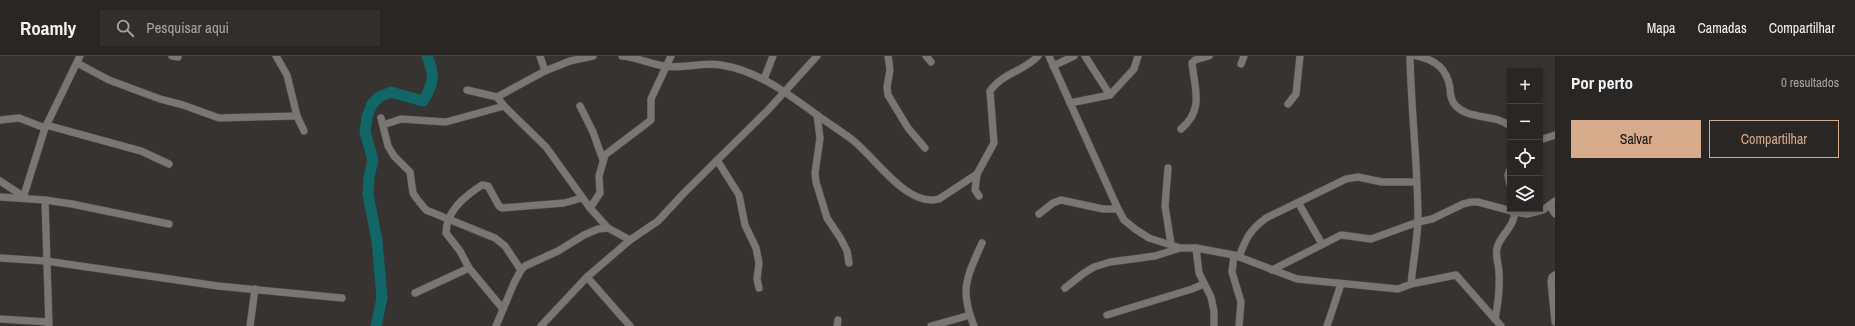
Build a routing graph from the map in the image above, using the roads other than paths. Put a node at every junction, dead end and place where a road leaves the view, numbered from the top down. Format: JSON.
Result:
{"nodes":[{"id":1,"x":276,"y":56,"type":"edge"},
{"id":2,"x":540,"y":56,"type":"edge"},
{"id":3,"x":593,"y":56,"type":"edge"},
{"id":4,"x":622,"y":56,"type":"edge"},
{"id":5,"x":671,"y":56,"type":"edge"},
{"id":6,"x":773,"y":56,"type":"edge"},
{"id":7,"x":817,"y":56,"type":"edge"},
{"id":8,"x":888,"y":56,"type":"edge"},
{"id":9,"x":1038,"y":56,"type":"edge"},
{"id":10,"x":1049,"y":56,"type":"edge"},
{"id":11,"x":1074,"y":56,"type":"edge"},
{"id":12,"x":1085,"y":56,"type":"edge"},
{"id":13,"x":1138,"y":56,"type":"edge"},
{"id":14,"x":1209,"y":56,"type":"edge"},
{"id":15,"x":1244,"y":56,"type":"edge"},
{"id":16,"x":1300,"y":56,"type":"edge"},
{"id":17,"x":1410,"y":56,"type":"edge"},
{"id":18,"x":1417,"y":56,"type":"edge"},
{"id":19,"x":78,"y":60,"type":"edge"},
{"id":20,"x":1241,"y":64,"type":"dead end"},
{"id":21,"x":665,"y":66,"type":"junction"},
{"id":22,"x":1053,"y":66,"type":"junction"},
{"id":23,"x":545,"y":71,"type":"junction"},
{"id":24,"x":764,"y":79,"type":"junction"},
{"id":25,"x":467,"y":90,"type":"dead end"},
{"id":26,"x":785,"y":91,"type":"junction"},
{"id":27,"x":1110,"y":95,"type":"junction"},
{"id":28,"x":497,"y":98,"type":"junction"},
{"id":29,"x":1070,"y":103,"type":"junction"},
{"id":30,"x":1288,"y":104,"type":"dead end"},
{"id":31,"x":504,"y":106,"type":"junction"},
{"id":32,"x":580,"y":106,"type":"dead end"},
{"id":33,"x":296,"y":116,"type":"junction"},
{"id":34,"x":817,"y":116,"type":"junction"},
{"id":35,"x":0,"y":120,"type":"edge"},
{"id":36,"x":1507,"y":124,"type":"edge"},
{"id":37,"x":46,"y":127,"type":"junction"},
{"id":38,"x":1181,"y":129,"type":"dead end"},
{"id":39,"x":304,"y":131,"type":"dead end"},
{"id":40,"x":1555,"y":135,"type":"edge"},
{"id":41,"x":1543,"y":139,"type":"edge"},
{"id":42,"x":924,"y":148,"type":"dead end"},
{"id":43,"x":603,"y":160,"type":"junction"},
{"id":44,"x":717,"y":160,"type":"junction"},
{"id":45,"x":169,"y":164,"type":"dead end"},
{"id":46,"x":1168,"y":168,"type":"dead end"},
{"id":47,"x":977,"y":174,"type":"junction"},
{"id":48,"x":0,"y":181,"type":"edge"},
{"id":49,"x":1416,"y":182,"type":"junction"},
{"id":50,"x":979,"y":196,"type":"dead end"},
{"id":51,"x":0,"y":197,"type":"edge"},
{"id":52,"x":26,"y":197,"type":"junction"},
{"id":53,"x":582,"y":198,"type":"junction"},
{"id":54,"x":44,"y":200,"type":"junction"},
{"id":55,"x":1298,"y":204,"type":"junction"},
{"id":56,"x":1553,"y":204,"type":"edge"},
{"id":57,"x":590,"y":208,"type":"junction"},
{"id":58,"x":1118,"y":209,"type":"junction"},
{"id":59,"x":1507,"y":209,"type":"edge"},
{"id":60,"x":1543,"y":209,"type":"edge"},
{"id":61,"x":1515,"y":212,"type":"edge"},
{"id":62,"x":1519,"y":212,"type":"edge"},
{"id":63,"x":1537,"y":212,"type":"edge"},
{"id":64,"x":1039,"y":214,"type":"dead end"},
{"id":65,"x":1555,"y":214,"type":"edge"},
{"id":66,"x":448,"y":220,"type":"junction"},
{"id":67,"x":1418,"y":222,"type":"junction"},
{"id":68,"x":169,"y":224,"type":"dead end"},
{"id":69,"x":608,"y":228,"type":"junction"},
{"id":70,"x":630,"y":240,"type":"junction"},
{"id":71,"x":982,"y":243,"type":"dead end"},
{"id":72,"x":1171,"y":244,"type":"junction"},
{"id":73,"x":1322,"y":244,"type":"junction"},
{"id":74,"x":1180,"y":248,"type":"junction"},
{"id":75,"x":1196,"y":248,"type":"junction"},
{"id":76,"x":1237,"y":256,"type":"junction"},
{"id":77,"x":0,"y":258,"type":"edge"},
{"id":78,"x":46,"y":261,"type":"junction"},
{"id":79,"x":849,"y":263,"type":"dead end"},
{"id":80,"x":469,"y":268,"type":"junction"},
{"id":81,"x":522,"y":270,"type":"junction"},
{"id":82,"x":1272,"y":270,"type":"junction"},
{"id":83,"x":1555,"y":275,"type":"edge"},
{"id":84,"x":587,"y":277,"type":"junction"},
{"id":85,"x":1204,"y":284,"type":"junction"},
{"id":86,"x":1341,"y":284,"type":"junction"},
{"id":87,"x":1411,"y":284,"type":"junction"},
{"id":88,"x":759,"y":288,"type":"dead end"},
{"id":89,"x":1065,"y":288,"type":"dead end"},
{"id":90,"x":255,"y":289,"type":"junction"},
{"id":91,"x":415,"y":293,"type":"dead end"},
{"id":92,"x":342,"y":298,"type":"dead end"},
{"id":93,"x":503,"y":309,"type":"junction"},
{"id":94,"x":970,"y":315,"type":"junction"},
{"id":95,"x":1107,"y":315,"type":"dead end"},
{"id":96,"x":0,"y":319,"type":"edge"},
{"id":97,"x":1495,"y":319,"type":"junction"},
{"id":98,"x":1555,"y":322,"type":"edge"},
{"id":99,"x":49,"y":324,"type":"edge"},
{"id":100,"x":546,"y":324,"type":"edge"},
{"id":101,"x":250,"y":326,"type":"edge"},
{"id":102,"x":496,"y":326,"type":"edge"},
{"id":103,"x":630,"y":326,"type":"edge"},
{"id":104,"x":930,"y":326,"type":"edge"},
{"id":105,"x":974,"y":326,"type":"edge"},
{"id":106,"x":1214,"y":326,"type":"edge"},
{"id":107,"x":1239,"y":326,"type":"edge"},
{"id":108,"x":1326,"y":326,"type":"edge"},
{"id":109,"x":1501,"y":326,"type":"edge"}],
"edges":[{"from":1,"to":33,"type":"street"},
{"from":2,"to":23,"type":"street"},
{"from":3,"to":23,"type":"street"},
{"from":4,"to":21,"type":"street"},
{"from":5,"to":21,"type":"street"},
{"from":6,"to":24,"type":"street"},
{"from":7,"to":26,"type":"street"},
{"from":8,"to":42,"type":"street"},
{"from":9,"to":47,"type":"street"},
{"from":10,"to":22,"type":"street"},
{"from":11,"to":22,"type":"street"},
{"from":12,"to":27,"type":"street"},
{"from":13,"to":27,"type":"street"},
{"from":14,"to":38,"type":"street"},
{"from":15,"to":20,"type":"street"},
{"from":16,"to":30,"type":"street"},
{"from":17,"to":49,"type":"street"},
{"from":18,"to":36,"type":"street"},
{"from":19,"to":33,"type":"street"},
{"from":19,"to":37,"type":"street"},
{"from":21,"to":24,"type":"street"},
{"from":21,"to":43,"type":"street"},
{"from":22,"to":29,"type":"street"},
{"from":23,"to":28,"type":"street"},
{"from":24,"to":26,"type":"street"},
{"from":25,"to":28,"type":"street"},
{"from":26,"to":34,"type":"street"},
{"from":26,"to":44,"type":"street"},
{"from":27,"to":29,"type":"street"},
{"from":28,"to":31,"type":"street"},
{"from":29,"to":58,"type":"street"},
{"from":31,"to":53,"type":"street"},
{"from":31,"to":66,"type":"street"},
{"from":32,"to":43,"type":"street"},
{"from":33,"to":39,"type":"street"},
{"from":34,"to":47,"type":"street"},
{"from":34,"to":79,"type":"street"},
{"from":35,"to":37,"type":"street"},
{"from":37,"to":45,"type":"street"},
{"from":37,"to":52,"type":"street"},
{"from":40,"to":41,"type":"street"},
{"from":43,"to":57,"type":"street"},
{"from":44,"to":70,"type":"street"},
{"from":44,"to":88,"type":"street"},
{"from":46,"to":72,"type":"street"},
{"from":47,"to":50,"type":"street"},
{"from":48,"to":52,"type":"street"},
{"from":49,"to":55,"type":"street"},
{"from":49,"to":67,"type":"street"},
{"from":51,"to":52,"type":"street"},
{"from":52,"to":54,"type":"street"},
{"from":53,"to":57,"type":"street"},
{"from":53,"to":66,"type":"street"},
{"from":54,"to":68,"type":"street"},
{"from":54,"to":78,"type":"street"},
{"from":55,"to":73,"type":"street"},
{"from":55,"to":76,"type":"street"},
{"from":56,"to":60,"type":"street"},
{"from":56,"to":65,"type":"street"},
{"from":57,"to":69,"type":"street"},
{"from":58,"to":64,"type":"street"},
{"from":58,"to":72,"type":"street"},
{"from":59,"to":67,"type":"street"},
{"from":61,"to":97,"type":"street"},
{"from":62,"to":63,"type":"street"},
{"from":66,"to":80,"type":"street"},
{"from":66,"to":81,"type":"street"},
{"from":67,"to":73,"type":"street"},
{"from":67,"to":87,"type":"street"},
{"from":69,"to":70,"type":"street"},
{"from":69,"to":81,"type":"street"},
{"from":70,"to":84,"type":"street"},
{"from":71,"to":94,"type":"street"},
{"from":72,"to":74,"type":"street"},
{"from":73,"to":82,"type":"street"},
{"from":74,"to":75,"type":"street"},
{"from":74,"to":89,"type":"street"},
{"from":75,"to":76,"type":"street"},
{"from":75,"to":85,"type":"street"},
{"from":76,"to":82,"type":"street"},
{"from":76,"to":107,"type":"street"},
{"from":77,"to":78,"type":"street"},
{"from":78,"to":90,"type":"street"},
{"from":78,"to":99,"type":"street"},
{"from":80,"to":91,"type":"street"},
{"from":80,"to":93,"type":"street"},
{"from":81,"to":93,"type":"street"},
{"from":82,"to":86,"type":"street"},
{"from":83,"to":98,"type":"street"},
{"from":84,"to":100,"type":"street"},
{"from":84,"to":103,"type":"street"},
{"from":85,"to":95,"type":"street"},
{"from":85,"to":106,"type":"street"},
{"from":86,"to":87,"type":"street"},
{"from":86,"to":108,"type":"street"},
{"from":87,"to":97,"type":"street"},
{"from":90,"to":92,"type":"street"},
{"from":90,"to":101,"type":"street"},
{"from":93,"to":102,"type":"street"},
{"from":94,"to":104,"type":"street"},
{"from":94,"to":105,"type":"street"},
{"from":96,"to":99,"type":"street"},
{"from":97,"to":109,"type":"street"}]}
